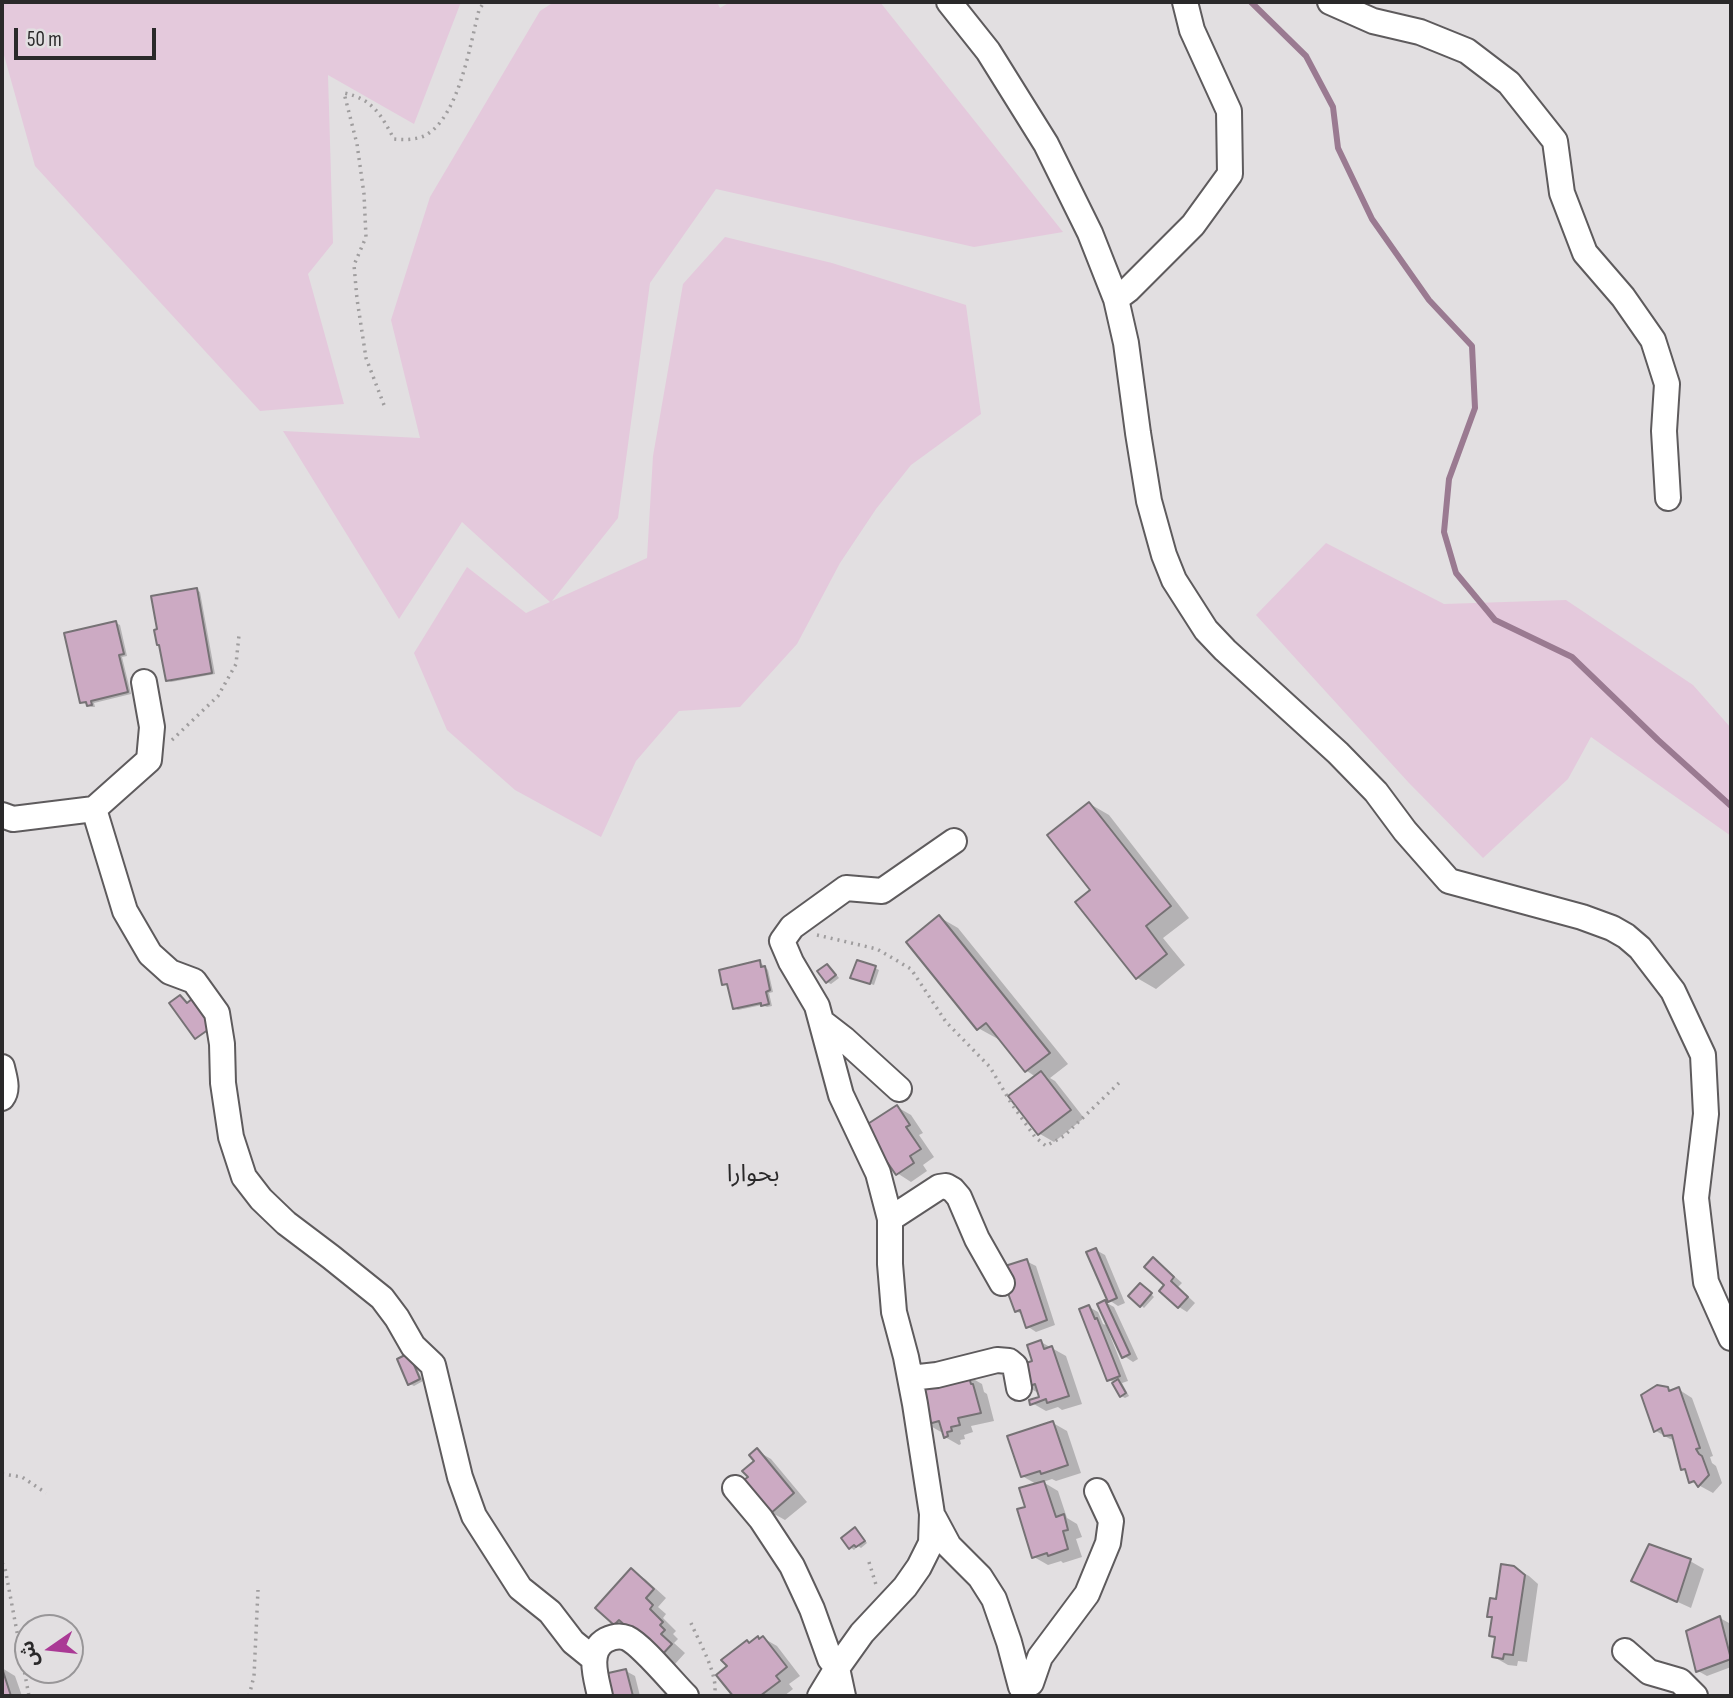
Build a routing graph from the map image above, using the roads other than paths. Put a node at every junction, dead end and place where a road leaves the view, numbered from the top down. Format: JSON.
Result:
{"nodes":[{"id":1,"x":949,"y":2,"type":"edge"},
{"id":2,"x":1185,"y":2,"type":"edge"},
{"id":3,"x":1330,"y":2,"type":"edge"},
{"id":4,"x":1116,"y":299,"type":"junction"},
{"id":5,"x":1668,"y":498,"type":"dead end"},
{"id":6,"x":144,"y":682,"type":"dead end"},
{"id":7,"x":94,"y":809,"type":"junction"},
{"id":8,"x":2,"y":815,"type":"edge"},
{"id":9,"x":954,"y":841,"type":"dead end"},
{"id":10,"x":822,"y":1022,"type":"junction"},
{"id":11,"x":2,"y":1067,"type":"edge"},
{"id":12,"x":899,"y":1089,"type":"dead end"},
{"id":13,"x":2,"y":1098,"type":"edge"},
{"id":14,"x":890,"y":1219,"type":"junction"},
{"id":15,"x":1002,"y":1283,"type":"dead end"},
{"id":16,"x":1731,"y":1338,"type":"edge"},
{"id":17,"x":910,"y":1378,"type":"junction"},
{"id":18,"x":1020,"y":1388,"type":"dead end"},
{"id":19,"x":735,"y":1488,"type":"dead end"},
{"id":20,"x":1097,"y":1491,"type":"dead end"},
{"id":21,"x":932,"y":1514,"type":"junction"},
{"id":22,"x":1625,"y":1651,"type":"dead end"},
{"id":23,"x":594,"y":1659,"type":"junction"},
{"id":24,"x":837,"y":1668,"type":"junction"},
{"id":25,"x":600,"y":1696,"type":"edge"},
{"id":26,"x":686,"y":1696,"type":"edge"},
{"id":27,"x":820,"y":1696,"type":"edge"},
{"id":28,"x":843,"y":1696,"type":"edge"},
{"id":29,"x":1695,"y":1696,"type":"edge"}],
"edges":[{"from":1,"to":4,"type":"street"},
{"from":2,"to":4,"type":"street"},
{"from":3,"to":5,"type":"street"},
{"from":4,"to":16,"type":"street"},
{"from":6,"to":7,"type":"street"},
{"from":7,"to":8,"type":"street"},
{"from":7,"to":23,"type":"street"},
{"from":9,"to":10,"type":"street"},
{"from":10,"to":12,"type":"street"},
{"from":10,"to":14,"type":"street"},
{"from":11,"to":13,"type":"street"},
{"from":14,"to":15,"type":"street"},
{"from":14,"to":17,"type":"street"},
{"from":17,"to":18,"type":"street"},
{"from":17,"to":21,"type":"street"},
{"from":19,"to":24,"type":"street"},
{"from":20,"to":21,"type":"street"},
{"from":21,"to":24,"type":"street"},
{"from":22,"to":29,"type":"street"},
{"from":23,"to":25,"type":"street"},
{"from":23,"to":26,"type":"street"},
{"from":24,"to":27,"type":"street"},
{"from":24,"to":28,"type":"street"}]}
